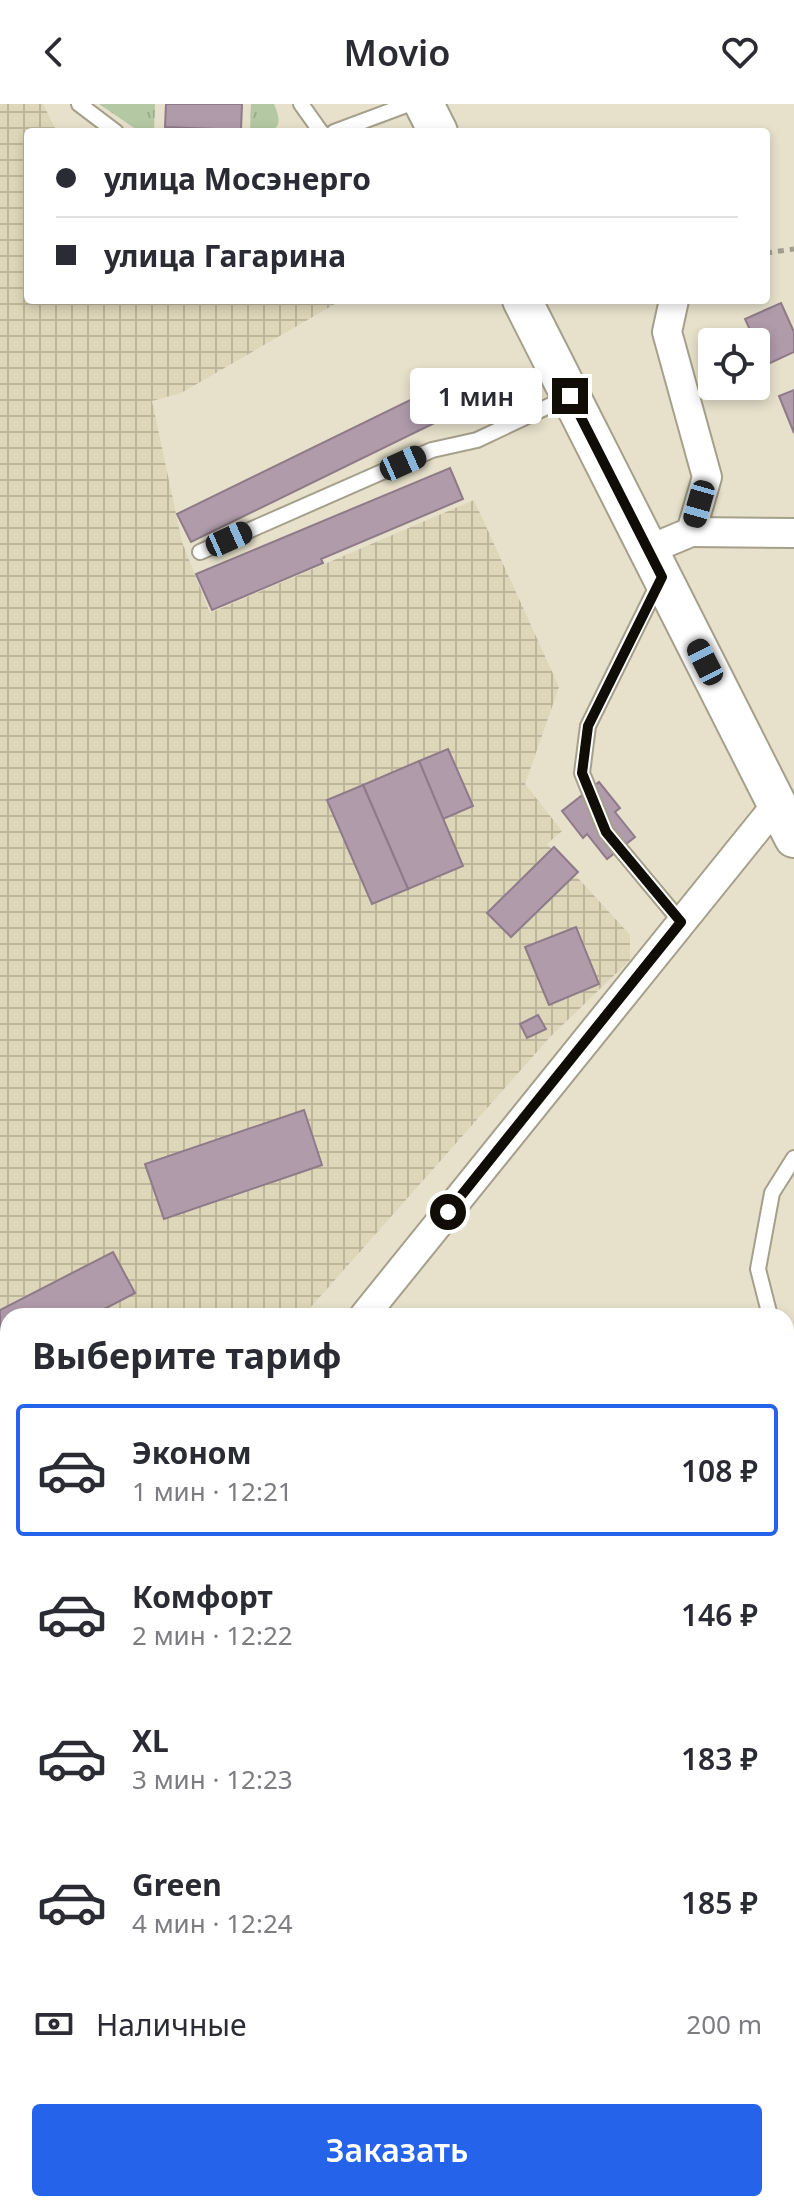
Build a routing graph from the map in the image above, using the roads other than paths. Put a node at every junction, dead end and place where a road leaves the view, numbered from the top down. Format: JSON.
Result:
{"nodes":[{"id":1,"x":79,"y":104,"type":"edge"},
{"id":2,"x":301,"y":104,"type":"edge"},
{"id":3,"x":409,"y":104,"type":"edge"},
{"id":4,"x":424,"y":104,"type":"edge"},
{"id":5,"x":111,"y":128,"type":"edge"},
{"id":6,"x":318,"y":128,"type":"edge"},
{"id":7,"x":345,"y":128,"type":"edge"},
{"id":8,"x":436,"y":128,"type":"edge"},
{"id":9,"x":524,"y":304,"type":"edge"},
{"id":10,"x":673,"y":304,"type":"edge"},
{"id":11,"x":570,"y":396,"type":"junction"},
{"id":12,"x":691,"y":532,"type":"junction"},
{"id":13,"x":794,"y":533,"type":"edge"},
{"id":14,"x":200,"y":552,"type":"dead end"},
{"id":15,"x":655,"y":563,"type":"junction"},
{"id":16,"x":777,"y":804,"type":"junction"},
{"id":17,"x":794,"y":838,"type":"edge"},
{"id":18,"x":681,"y":922,"type":"junction"},
{"id":19,"x":794,"y":1158,"type":"edge"},
{"id":20,"x":370,"y":1308,"type":"edge"},
{"id":21,"x":768,"y":1308,"type":"edge"}],
"edges":[{"from":1,"to":5,"type":"lane"},
{"from":2,"to":6,"type":"lane"},
{"from":3,"to":7,"type":"lane"},
{"from":4,"to":8,"type":"main road"},
{"from":9,"to":11,"type":"main road"},
{"from":10,"to":12,"type":"street"},
{"from":11,"to":14,"type":"lane"},
{"from":11,"to":15,"type":"main road"},
{"from":12,"to":13,"type":"street"},
{"from":12,"to":15,"type":"street"},
{"from":15,"to":16,"type":"main road"},
{"from":15,"to":18,"type":"lane"},
{"from":16,"to":17,"type":"main road"},
{"from":16,"to":18,"type":"street"},
{"from":18,"to":20,"type":"street"},
{"from":19,"to":21,"type":"lane"}]}
